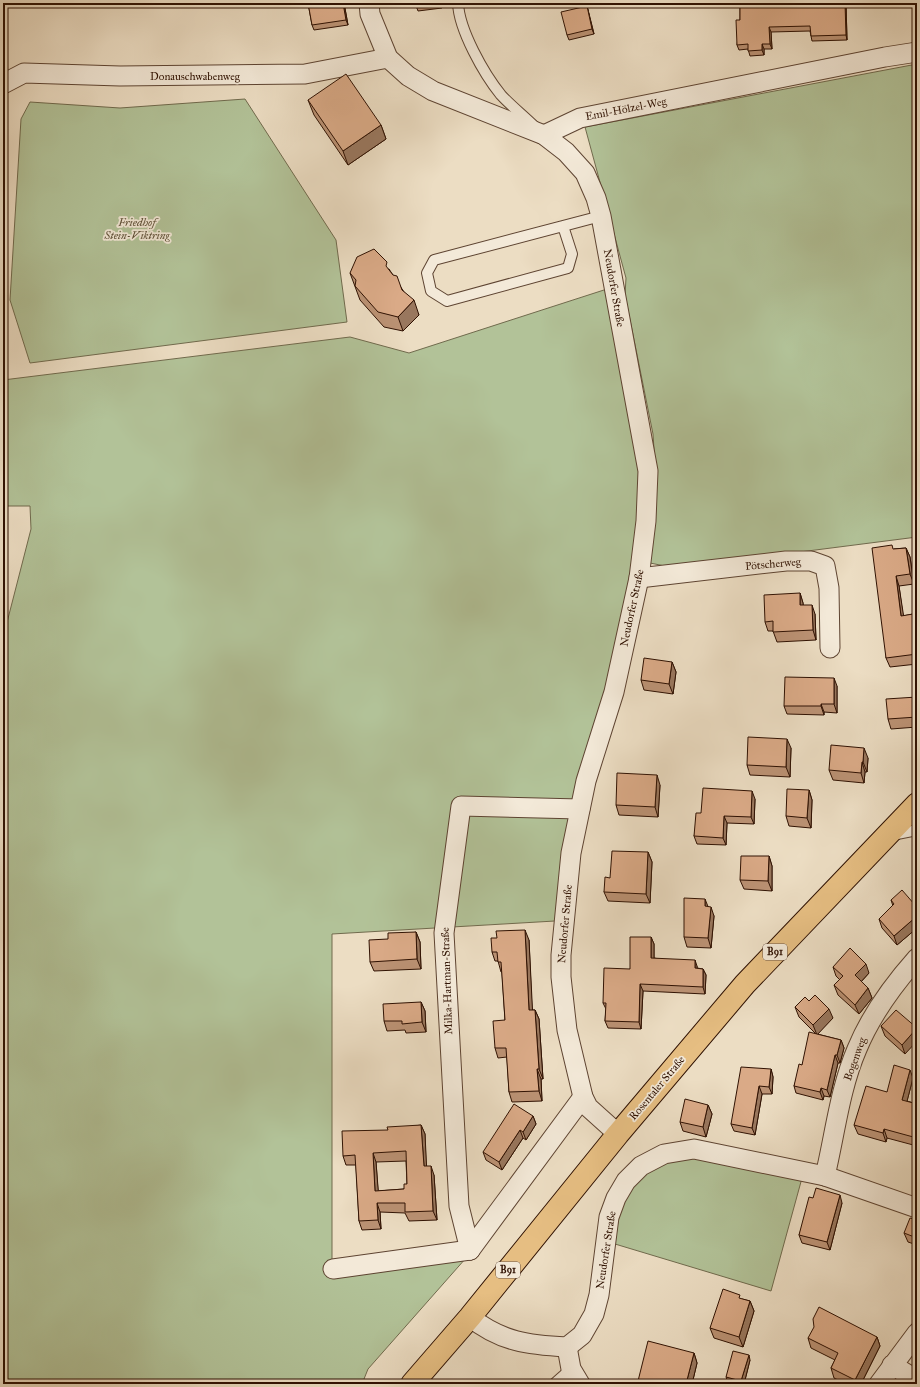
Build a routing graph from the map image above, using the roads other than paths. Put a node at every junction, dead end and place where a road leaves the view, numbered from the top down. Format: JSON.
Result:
{"nodes":[{"id":1,"x":369,"y":3,"type":"edge"},
{"id":2,"x":458,"y":3,"type":"edge"},
{"id":3,"x":917,"y":52,"type":"edge"},
{"id":4,"x":388,"y":58,"type":"junction"},
{"id":5,"x":3,"y":84,"type":"edge"},
{"id":6,"x":544,"y":135,"type":"junction"},
{"id":7,"x":601,"y":216,"type":"junction"},
{"id":8,"x":563,"y":226,"type":"junction"},
{"id":9,"x":639,"y":578,"type":"junction"},
{"id":10,"x":830,"y":648,"type":"dead end"},
{"id":11,"x":917,"y":804,"type":"edge"},
{"id":12,"x":580,"y":809,"type":"junction"},
{"id":13,"x":917,"y":830,"type":"edge"},
{"id":14,"x":884,"y":837,"type":"junction"},
{"id":15,"x":917,"y":958,"type":"edge"},
{"id":16,"x":583,"y":1097,"type":"junction"},
{"id":17,"x":618,"y":1134,"type":"junction"},
{"id":18,"x":825,"y":1176,"type":"junction"},
{"id":19,"x":917,"y":1208,"type":"edge"},
{"id":20,"x":470,"y":1250,"type":"junction"},
{"id":21,"x":333,"y":1269,"type":"dead end"},
{"id":22,"x":470,"y":1317,"type":"junction"},
{"id":23,"x":917,"y":1332,"type":"edge"},
{"id":24,"x":567,"y":1347,"type":"junction"},
{"id":25,"x":892,"y":1365,"type":"junction"},
{"id":26,"x":575,"y":1376,"type":"edge"},
{"id":27,"x":917,"y":1380,"type":"edge"},
{"id":28,"x":412,"y":1384,"type":"edge"},
{"id":29,"x":554,"y":1384,"type":"edge"},
{"id":30,"x":879,"y":1384,"type":"edge"}],
"edges":[{"from":1,"to":4,"type":"street"},
{"from":2,"to":6,"type":"lane"},
{"from":3,"to":6,"type":"street","name":"Emil-Hölzel-Weg"},
{"from":4,"to":5,"type":"street","name":"Donauschwabenweg"},
{"from":4,"to":6,"type":"street"},
{"from":6,"to":7,"type":"street","name":"Neudorfer Straße"},
{"from":7,"to":8,"type":"lane"},
{"from":7,"to":9,"type":"street","name":"Neudorfer Straße"},
{"from":8,"to":8,"type":"lane"},
{"from":9,"to":10,"type":"street","name":"Pötscherweg"},
{"from":9,"to":12,"type":"street","name":"Neudorfer Straße"},
{"from":11,"to":14,"type":"main road","name":"Rosentaler Straße","number":"B91"},
{"from":12,"to":16,"type":"street","name":"Neudorfer Straße"},
{"from":12,"to":20,"type":"street","name":"Milka-Hartman-Straße"},
{"from":13,"to":14,"type":"lane"},
{"from":14,"to":17,"type":"main road","name":"Rosentaler Straße","number":"B91"},
{"from":15,"to":18,"type":"street","name":"Bogenweg"},
{"from":16,"to":17,"type":"street","name":"Neudorfer Straße"},
{"from":16,"to":20,"type":"street"},
{"from":17,"to":22,"type":"main road","name":"Rosentaler Straße","number":"B91"},
{"from":18,"to":19,"type":"street","name":"Neudorfer Straße"},
{"from":18,"to":24,"type":"street","name":"Neudorfer Straße"},
{"from":20,"to":21,"type":"street"},
{"from":22,"to":24,"type":"street"},
{"from":22,"to":28,"type":"main road","name":"Rosentaler Straße","number":"B91"},
{"from":23,"to":25,"type":"street"},
{"from":24,"to":26,"type":"street"},
{"from":25,"to":27,"type":"street"},
{"from":25,"to":30,"type":"street"},
{"from":26,"to":29,"type":"lane"}]}
